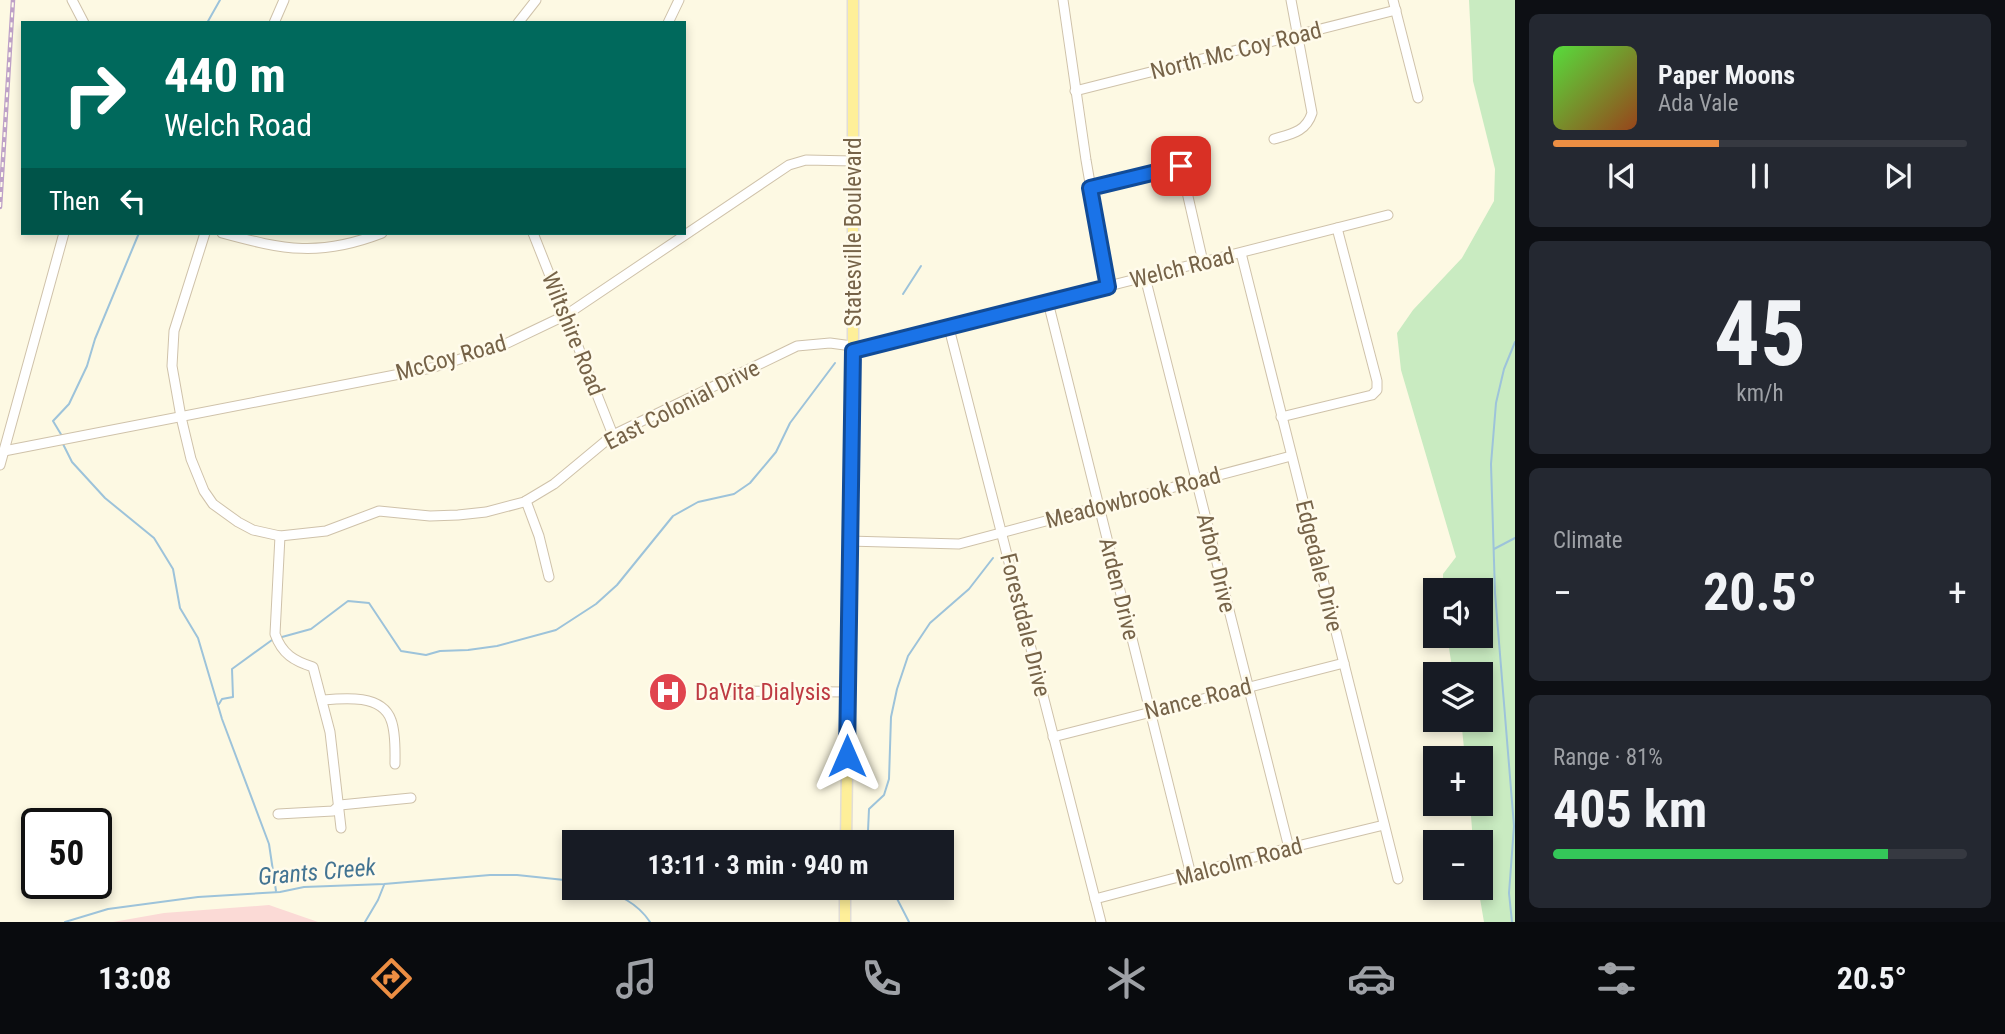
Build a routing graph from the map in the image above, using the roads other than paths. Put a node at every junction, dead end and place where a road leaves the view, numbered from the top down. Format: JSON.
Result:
{"nodes":[{"id":1,"x":72,"y":0,"type":"edge"},
{"id":2,"x":284,"y":0,"type":"edge"},
{"id":3,"x":536,"y":0,"type":"edge"},
{"id":4,"x":679,"y":0,"type":"edge"},
{"id":5,"x":853,"y":0,"type":"edge"},
{"id":6,"x":1063,"y":0,"type":"edge"},
{"id":7,"x":1291,"y":0,"type":"edge"},
{"id":8,"x":1393,"y":0,"type":"edge"},
{"id":9,"x":1396,"y":10,"type":"junction"},
{"id":10,"x":83,"y":21,"type":"edge"},
{"id":11,"x":275,"y":21,"type":"edge"},
{"id":12,"x":520,"y":21,"type":"edge"},
{"id":13,"x":669,"y":21,"type":"edge"},
{"id":14,"x":1298,"y":36,"type":"junction"},
{"id":15,"x":1075,"y":91,"type":"junction"},
{"id":16,"x":1418,"y":98,"type":"dead end"},
{"id":17,"x":1274,"y":139,"type":"dead end"},
{"id":18,"x":853,"y":161,"type":"junction"},
{"id":19,"x":1090,"y":188,"type":"junction"},
{"id":20,"x":1388,"y":215,"type":"dead end"},
{"id":21,"x":1337,"y":228,"type":"junction"},
{"id":22,"x":686,"y":234,"type":"edge"},
{"id":23,"x":63,"y":235,"type":"edge"},
{"id":24,"x":204,"y":235,"type":"edge"},
{"id":25,"x":229,"y":235,"type":"edge"},
{"id":26,"x":376,"y":235,"type":"edge"},
{"id":27,"x":534,"y":235,"type":"edge"},
{"id":28,"x":685,"y":235,"type":"edge"},
{"id":29,"x":1241,"y":253,"type":"junction"},
{"id":30,"x":1203,"y":262,"type":"junction"},
{"id":31,"x":1145,"y":277,"type":"junction"},
{"id":32,"x":1108,"y":287,"type":"junction"},
{"id":33,"x":1048,"y":302,"type":"junction"},
{"id":34,"x":566,"y":315,"type":"junction"},
{"id":35,"x":949,"y":328,"type":"junction"},
{"id":36,"x":853,"y":348,"type":"junction"},
{"id":37,"x":181,"y":417,"type":"junction"},
{"id":38,"x":1281,"y":417,"type":"junction"},
{"id":39,"x":613,"y":435,"type":"junction"},
{"id":40,"x":4,"y":451,"type":"junction"},
{"id":41,"x":1291,"y":456,"type":"junction"},
{"id":42,"x":0,"y":464,"type":"edge"},
{"id":43,"x":1195,"y":482,"type":"junction"},
{"id":44,"x":526,"y":501,"type":"junction"},
{"id":45,"x":1099,"y":508,"type":"junction"},
{"id":46,"x":1002,"y":533,"type":"junction"},
{"id":47,"x":280,"y":536,"type":"junction"},
{"id":48,"x":848,"y":541,"type":"junction"},
{"id":49,"x":549,"y":577,"type":"dead end"},
{"id":50,"x":1344,"y":663,"type":"junction"},
{"id":51,"x":1246,"y":687,"type":"junction"},
{"id":52,"x":724,"y":691,"type":"dead end"},
{"id":53,"x":848,"y":692,"type":"junction"},
{"id":54,"x":321,"y":700,"type":"junction"},
{"id":55,"x":1150,"y":711,"type":"junction"},
{"id":56,"x":1053,"y":737,"type":"junction"},
{"id":57,"x":396,"y":764,"type":"dead end"},
{"id":58,"x":411,"y":798,"type":"dead end"},
{"id":59,"x":340,"y":805,"type":"junction"},
{"id":60,"x":278,"y":814,"type":"dead end"},
{"id":61,"x":1384,"y":825,"type":"junction"},
{"id":62,"x":341,"y":828,"type":"dead end"},
{"id":63,"x":846,"y":830,"type":"edge"},
{"id":64,"x":1289,"y":848,"type":"junction"},
{"id":65,"x":1191,"y":875,"type":"junction"},
{"id":66,"x":1398,"y":879,"type":"dead end"},
{"id":67,"x":1095,"y":899,"type":"junction"},
{"id":68,"x":845,"y":900,"type":"edge"},
{"id":69,"x":845,"y":922,"type":"edge"},
{"id":70,"x":1101,"y":922,"type":"edge"}],
"edges":[{"from":1,"to":10,"type":"street"},
{"from":2,"to":11,"type":"street"},
{"from":3,"to":12,"type":"street"},
{"from":4,"to":13,"type":"street"},
{"from":5,"to":18,"type":"main road","name":"Statesville Boulevard"},
{"from":6,"to":15,"type":"street"},
{"from":7,"to":14,"type":"street"},
{"from":8,"to":9,"type":"street"},
{"from":9,"to":14,"type":"street","name":"North Mc Coy Road"},
{"from":9,"to":16,"type":"street"},
{"from":14,"to":15,"type":"street","name":"North Mc Coy Road"},
{"from":14,"to":17,"type":"street"},
{"from":15,"to":19,"type":"street"},
{"from":18,"to":22,"type":"street","name":"McCoy Road"},
{"from":18,"to":36,"type":"main road","name":"Statesville Boulevard"},
{"from":19,"to":30,"type":"street"},
{"from":19,"to":32,"type":"street"},
{"from":20,"to":21,"type":"street","name":"Welch Road"},
{"from":21,"to":29,"type":"street","name":"Welch Road"},
{"from":21,"to":38,"type":"street"},
{"from":23,"to":40,"type":"street"},
{"from":24,"to":37,"type":"street","name":"East Colonial Drive"},
{"from":25,"to":26,"type":"street"},
{"from":27,"to":34,"type":"street","name":"Wiltshire Road"},
{"from":28,"to":34,"type":"street","name":"McCoy Road"},
{"from":29,"to":30,"type":"street","name":"Welch Road"},
{"from":29,"to":38,"type":"street","name":"Edgedale Drive"},
{"from":30,"to":31,"type":"street","name":"Welch Road"},
{"from":31,"to":32,"type":"street","name":"Welch Road"},
{"from":31,"to":43,"type":"street","name":"Arbor Drive"},
{"from":32,"to":33,"type":"street","name":"Welch Road"},
{"from":33,"to":35,"type":"street","name":"Welch Road"},
{"from":33,"to":45,"type":"street","name":"Arden Drive"},
{"from":34,"to":37,"type":"street","name":"McCoy Road"},
{"from":34,"to":39,"type":"street","name":"Wiltshire Road"},
{"from":35,"to":36,"type":"street","name":"Welch Road"},
{"from":35,"to":46,"type":"street","name":"Forestdale Drive"},
{"from":36,"to":39,"type":"street","name":"East Colonial Drive"},
{"from":36,"to":48,"type":"main road","name":"Statesville Boulevard"},
{"from":37,"to":40,"type":"street","name":"McCoy Road"},
{"from":37,"to":47,"type":"street","name":"East Colonial Drive"},
{"from":38,"to":41,"type":"street","name":"Edgedale Drive"},
{"from":39,"to":44,"type":"street","name":"East Colonial Drive"},
{"from":40,"to":42,"type":"street"},
{"from":41,"to":43,"type":"street","name":"Meadowbrook Road"},
{"from":41,"to":50,"type":"street","name":"Edgedale Drive"},
{"from":43,"to":45,"type":"street","name":"Meadowbrook Road"},
{"from":43,"to":51,"type":"street","name":"Arbor Drive"},
{"from":44,"to":47,"type":"street","name":"East Colonial Drive"},
{"from":44,"to":49,"type":"street"},
{"from":45,"to":46,"type":"street","name":"Meadowbrook Road"},
{"from":45,"to":55,"type":"street","name":"Arden Drive"},
{"from":46,"to":48,"type":"street","name":"Meadowbrook Road"},
{"from":46,"to":56,"type":"street","name":"Forestdale Drive"},
{"from":47,"to":54,"type":"street"},
{"from":48,"to":53,"type":"main road","name":"Statesville Boulevard"},
{"from":50,"to":51,"type":"street","name":"Nance Road"},
{"from":50,"to":61,"type":"street","name":"Edgedale Drive"},
{"from":51,"to":55,"type":"street","name":"Nance Road"},
{"from":51,"to":64,"type":"street","name":"Arbor Drive"},
{"from":52,"to":53,"type":"street"},
{"from":53,"to":63,"type":"main road","name":"Statesville Boulevard"},
{"from":54,"to":57,"type":"street"},
{"from":54,"to":59,"type":"street"},
{"from":55,"to":56,"type":"street","name":"Nance Road"},
{"from":55,"to":65,"type":"street","name":"Arden Drive"},
{"from":56,"to":67,"type":"street","name":"Forestdale Drive"},
{"from":58,"to":59,"type":"street"},
{"from":59,"to":60,"type":"street"},
{"from":59,"to":62,"type":"street"},
{"from":61,"to":64,"type":"street","name":"Malcolm Road"},
{"from":61,"to":66,"type":"street","name":"Edgedale Drive"},
{"from":64,"to":65,"type":"street","name":"Malcolm Road"},
{"from":65,"to":67,"type":"street","name":"Malcolm Road"},
{"from":67,"to":70,"type":"street","name":"Forestdale Drive"},
{"from":68,"to":69,"type":"main road"}]}
